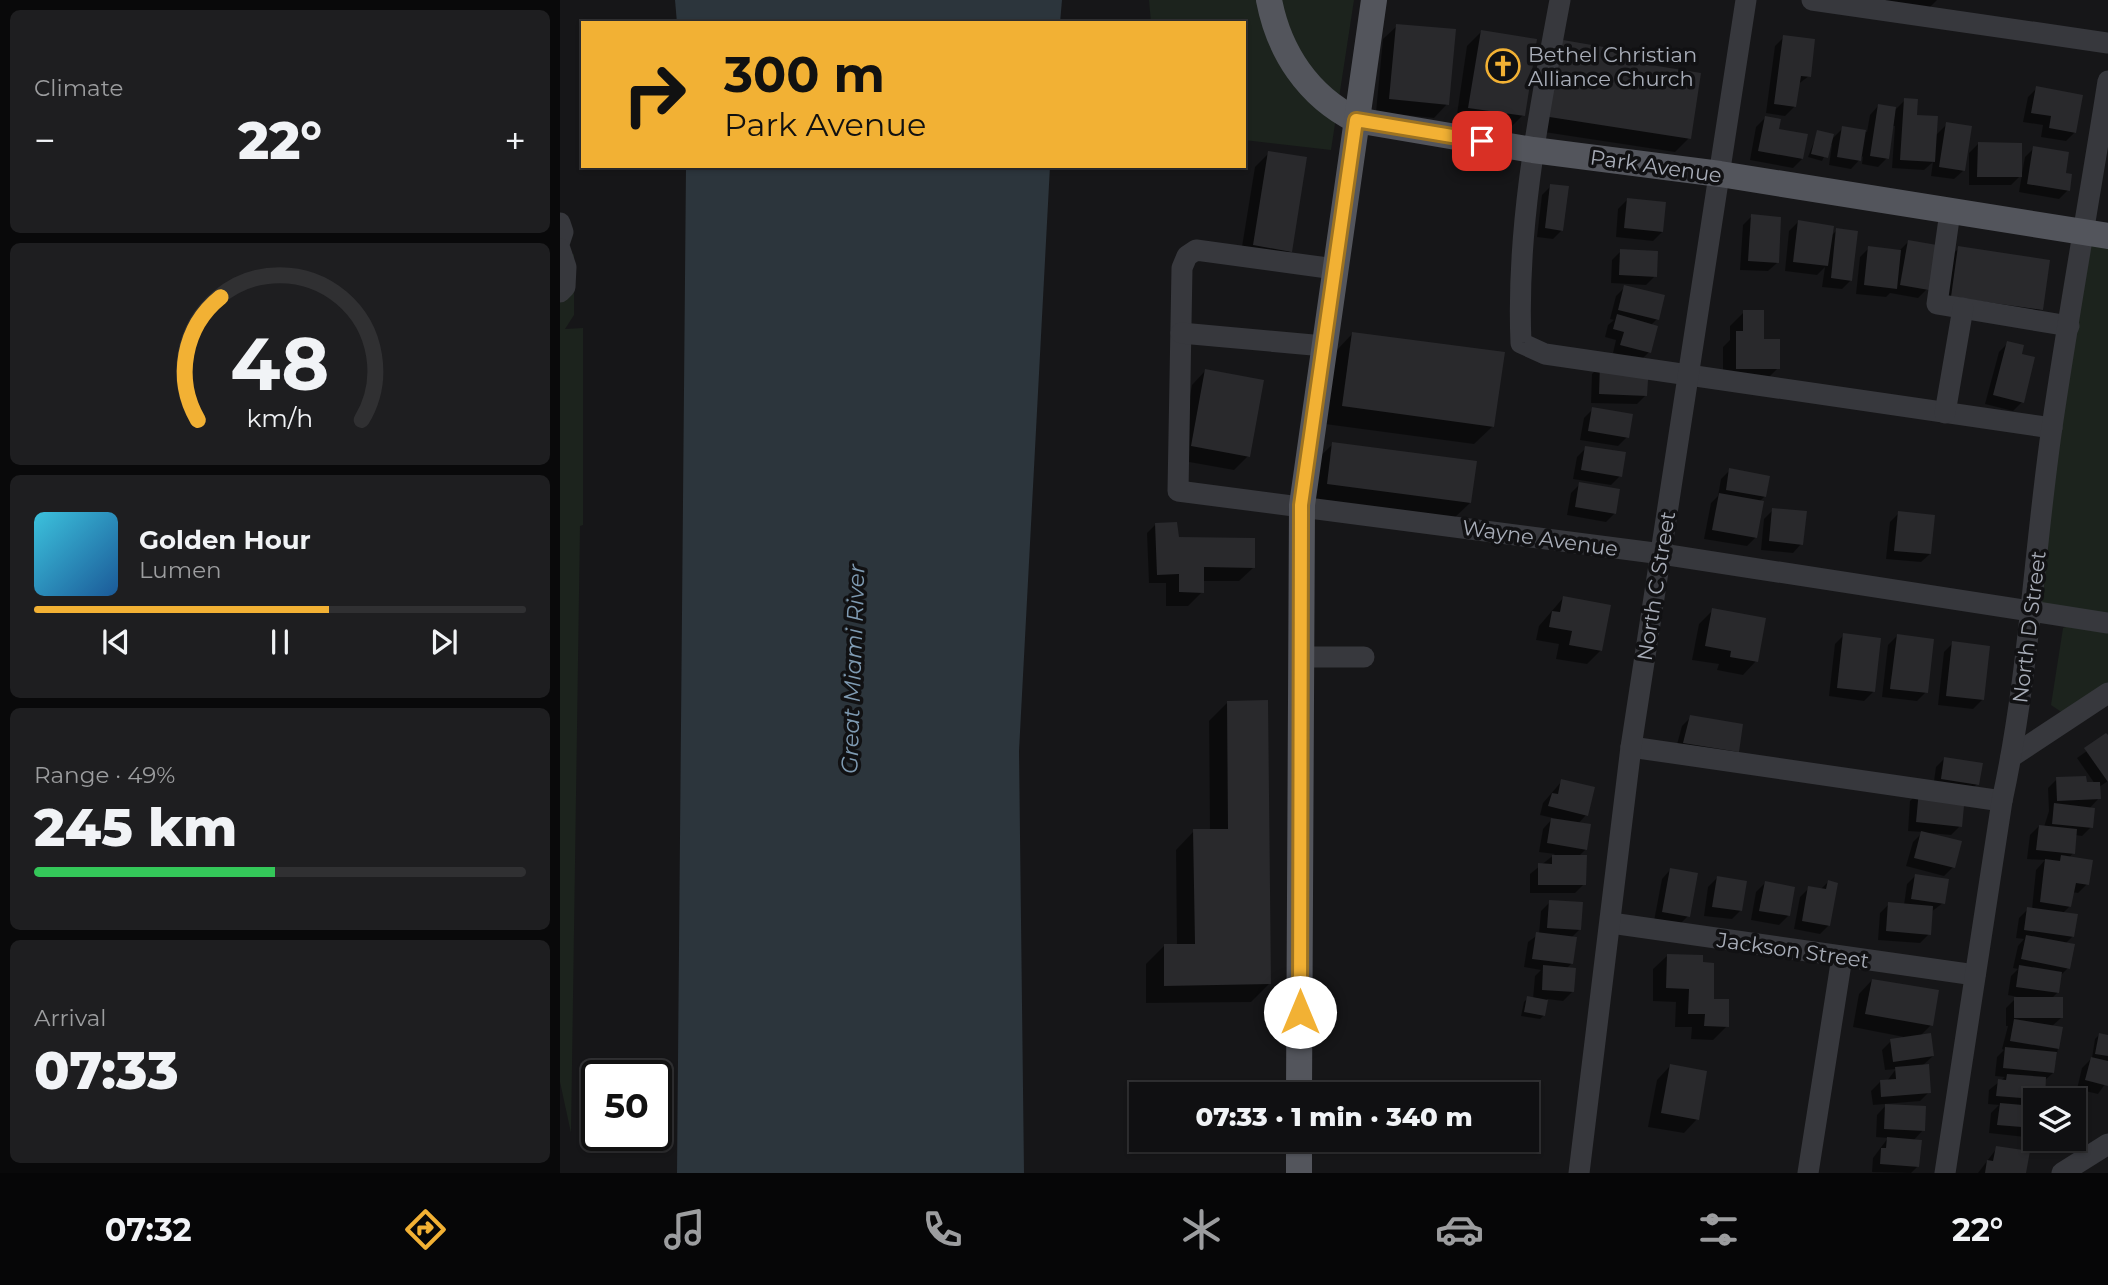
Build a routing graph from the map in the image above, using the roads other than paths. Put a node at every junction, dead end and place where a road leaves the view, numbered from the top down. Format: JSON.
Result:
{"nodes":[{"id":1,"x":1269,"y":0,"type":"edge"},
{"id":2,"x":1374,"y":0,"type":"edge"},
{"id":3,"x":1560,"y":0,"type":"edge"},
{"id":4,"x":1746,"y":0,"type":"edge"},
{"id":5,"x":1826,"y":1,"type":"edge"},
{"id":6,"x":2108,"y":43,"type":"edge"},
{"id":7,"x":2108,"y":80,"type":"edge"},
{"id":8,"x":1356,"y":120,"type":"junction"},
{"id":9,"x":1533,"y":149,"type":"junction"},
{"id":10,"x":1720,"y":174,"type":"junction"},
{"id":11,"x":1950,"y":212,"type":"junction"},
{"id":12,"x":560,"y":223,"type":"edge"},
{"id":13,"x":2096,"y":235,"type":"edge"},
{"id":14,"x":560,"y":241,"type":"edge"},
{"id":15,"x":560,"y":249,"type":"edge"},
{"id":16,"x":1335,"y":269,"type":"junction"},
{"id":17,"x":560,"y":292,"type":"edge"},
{"id":18,"x":1963,"y":308,"type":"junction"},
{"id":19,"x":2069,"y":326,"type":"junction"},
{"id":20,"x":1181,"y":333,"type":"junction"},
{"id":21,"x":1324,"y":346,"type":"junction"},
{"id":22,"x":1687,"y":376,"type":"junction"},
{"id":23,"x":1945,"y":413,"type":"junction"},
{"id":24,"x":2052,"y":428,"type":"junction"},
{"id":25,"x":1301,"y":505,"type":"junction"},
{"id":26,"x":1662,"y":554,"type":"junction"},
{"id":27,"x":2032,"y":613,"type":"junction"},
{"id":28,"x":2108,"y":623,"type":"edge"},
{"id":29,"x":1301,"y":657,"type":"junction"},
{"id":30,"x":1364,"y":657,"type":"dead end"},
{"id":31,"x":2108,"y":693,"type":"edge"},
{"id":32,"x":1631,"y":747,"type":"junction"},
{"id":33,"x":2011,"y":757,"type":"junction"},
{"id":34,"x":2002,"y":801,"type":"junction"},
{"id":35,"x":1611,"y":923,"type":"junction"},
{"id":36,"x":1842,"y":957,"type":"junction"},
{"id":37,"x":1975,"y":975,"type":"junction"},
{"id":38,"x":1300,"y":1082,"type":"edge"},
{"id":39,"x":2108,"y":1144,"type":"edge"},
{"id":40,"x":1299,"y":1152,"type":"edge"},
{"id":41,"x":1299,"y":1173,"type":"edge"},
{"id":42,"x":1579,"y":1173,"type":"edge"},
{"id":43,"x":1808,"y":1173,"type":"edge"},
{"id":44,"x":1945,"y":1173,"type":"edge"},
{"id":45,"x":2062,"y":1173,"type":"edge"}],
"edges":[{"from":1,"to":8,"type":"main road","name":"Park Avenue"},
{"from":2,"to":8,"type":"main road"},
{"from":3,"to":9,"type":"street"},
{"from":4,"to":10,"type":"street","name":"North C Street"},
{"from":5,"to":6,"type":"street"},
{"from":7,"to":13,"type":"street","name":"North D Street"},
{"from":8,"to":9,"type":"main road","name":"Park Avenue"},
{"from":8,"to":16,"type":"main road"},
{"from":9,"to":10,"type":"main road","name":"Park Avenue"},
{"from":9,"to":22,"type":"street"},
{"from":10,"to":11,"type":"main road","name":"Park Avenue"},
{"from":10,"to":22,"type":"street","name":"North C Street"},
{"from":11,"to":13,"type":"main road","name":"Park Avenue"},
{"from":11,"to":18,"type":"street"},
{"from":12,"to":14,"type":"street"},
{"from":13,"to":19,"type":"street","name":"North D Street"},
{"from":15,"to":17,"type":"street"},
{"from":16,"to":20,"type":"street"},
{"from":16,"to":21,"type":"main road"},
{"from":18,"to":19,"type":"street"},
{"from":18,"to":23,"type":"street"},
{"from":19,"to":24,"type":"street","name":"North D Street"},
{"from":20,"to":21,"type":"street"},
{"from":20,"to":25,"type":"street","name":"Wayne Avenue"},
{"from":21,"to":25,"type":"main road"},
{"from":22,"to":23,"type":"street"},
{"from":22,"to":26,"type":"street","name":"North C Street"},
{"from":23,"to":24,"type":"street"},
{"from":24,"to":27,"type":"street","name":"North D Street"},
{"from":25,"to":26,"type":"street","name":"Wayne Avenue"},
{"from":25,"to":29,"type":"main road"},
{"from":26,"to":27,"type":"street","name":"Wayne Avenue"},
{"from":26,"to":32,"type":"street","name":"North C Street"},
{"from":27,"to":28,"type":"street","name":"Wayne Avenue"},
{"from":27,"to":33,"type":"street","name":"North D Street"},
{"from":29,"to":30,"type":"street"},
{"from":29,"to":38,"type":"main road"},
{"from":31,"to":33,"type":"street"},
{"from":32,"to":34,"type":"street"},
{"from":32,"to":35,"type":"street","name":"North C Street"},
{"from":33,"to":34,"type":"street","name":"North D Street"},
{"from":34,"to":37,"type":"street","name":"North D Street"},
{"from":35,"to":36,"type":"street","name":"Jackson Street"},
{"from":35,"to":42,"type":"street","name":"North C Street"},
{"from":36,"to":37,"type":"street","name":"Jackson Street"},
{"from":36,"to":43,"type":"street"},
{"from":37,"to":44,"type":"street","name":"North D Street"},
{"from":39,"to":45,"type":"street"},
{"from":40,"to":41,"type":"main road"}]}
